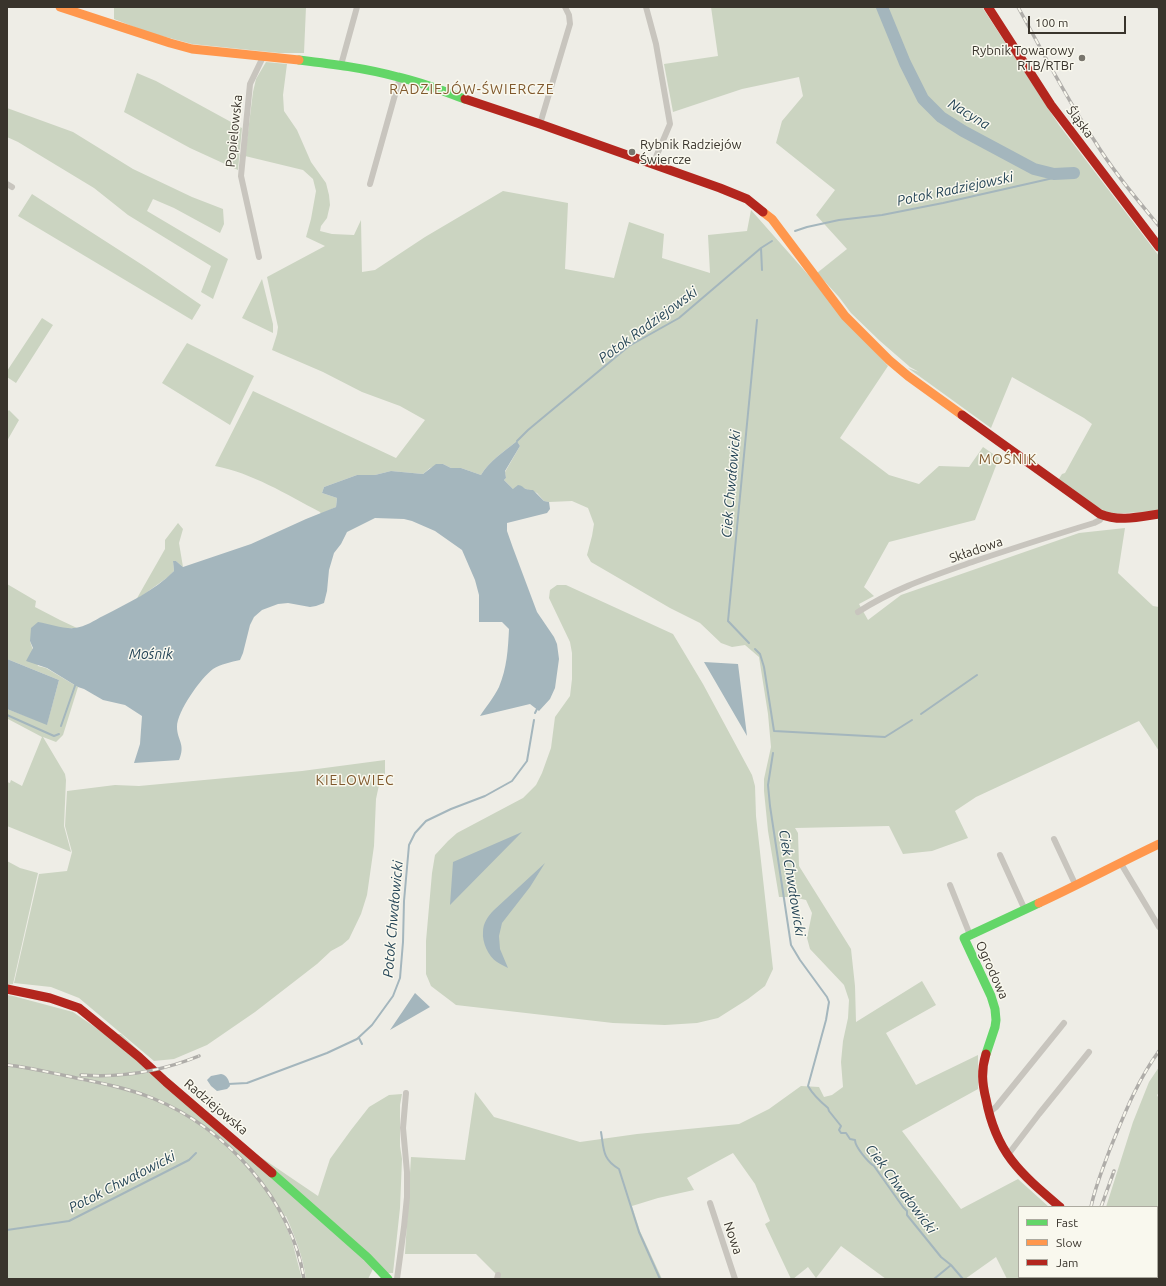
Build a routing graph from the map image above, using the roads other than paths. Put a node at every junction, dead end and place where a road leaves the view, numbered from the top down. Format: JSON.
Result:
{"nodes":[{"id":1,"x":60,"y":7,"type":"edge"},
{"id":2,"x":357,"y":7,"type":"edge"},
{"id":3,"x":565,"y":7,"type":"edge"},
{"id":4,"x":646,"y":7,"type":"edge"},
{"id":5,"x":988,"y":7,"type":"edge"},
{"id":6,"x":264,"y":57,"type":"junction"},
{"id":7,"x":341,"y":65,"type":"junction"},
{"id":8,"x":400,"y":77,"type":"junction"},
{"id":9,"x":540,"y":124,"type":"junction"},
{"id":10,"x":653,"y":164,"type":"junction"},
{"id":11,"x":370,"y":184,"type":"dead end"},
{"id":12,"x":1159,"y":247,"type":"edge"},
{"id":13,"x":259,"y":257,"type":"dead end"},
{"id":14,"x":1159,"y":514,"type":"edge"},
{"id":15,"x":1103,"y":516,"type":"junction"},
{"id":16,"x":858,"y":612,"type":"dead end"},
{"id":17,"x":1054,"y":839,"type":"dead end"},
{"id":18,"x":1159,"y":844,"type":"edge"},
{"id":19,"x":1000,"y":855,"type":"dead end"},
{"id":20,"x":1120,"y":862,"type":"junction"},
{"id":21,"x":950,"y":885,"type":"dead end"},
{"id":22,"x":1076,"y":886,"type":"junction"},
{"id":23,"x":1025,"y":910,"type":"junction"},
{"id":24,"x":1158,"y":923,"type":"edge"},
{"id":25,"x":970,"y":935,"type":"junction"},
{"id":26,"x":7,"y":989,"type":"edge"},
{"id":27,"x":1064,"y":1024,"type":"dead end"},
{"id":28,"x":1089,"y":1052,"type":"dead end"},
{"id":29,"x":406,"y":1093,"type":"dead end"},
{"id":30,"x":988,"y":1113,"type":"junction"},
{"id":31,"x":1007,"y":1156,"type":"junction"},
{"id":32,"x":710,"y":1203,"type":"dead end"},
{"id":33,"x":1059,"y":1206,"type":"edge"},
{"id":34,"x":388,"y":1279,"type":"edge"},
{"id":35,"x":397,"y":1279,"type":"edge"},
{"id":36,"x":735,"y":1279,"type":"edge"}],
"edges":[{"from":1,"to":6,"type":"street"},
{"from":2,"to":7,"type":"street"},
{"from":3,"to":9,"type":"street"},
{"from":4,"to":10,"type":"street"},
{"from":5,"to":12,"type":"street","name":"Śląska"},
{"from":6,"to":7,"type":"street"},
{"from":6,"to":13,"type":"street","name":"Popielowska"},
{"from":7,"to":8,"type":"street"},
{"from":8,"to":9,"type":"street"},
{"from":8,"to":11,"type":"street"},
{"from":9,"to":10,"type":"street"},
{"from":10,"to":15,"type":"street"},
{"from":14,"to":15,"type":"street"},
{"from":15,"to":16,"type":"street","name":"Składowa"},
{"from":17,"to":22,"type":"street"},
{"from":18,"to":20,"type":"street","name":"Ogrodowa"},
{"from":19,"to":23,"type":"street"},
{"from":20,"to":22,"type":"street","name":"Ogrodowa"},
{"from":20,"to":24,"type":"street"},
{"from":21,"to":25,"type":"street","name":"Ogrodowa"},
{"from":22,"to":23,"type":"street","name":"Ogrodowa"},
{"from":23,"to":25,"type":"street","name":"Ogrodowa"},
{"from":25,"to":30,"type":"street","name":"Ogrodowa"},
{"from":26,"to":34,"type":"street","name":"Radziejowska"},
{"from":27,"to":30,"type":"street"},
{"from":28,"to":31,"type":"street"},
{"from":29,"to":35,"type":"street"},
{"from":30,"to":31,"type":"street","name":"Ogrodowa"},
{"from":31,"to":33,"type":"street","name":"Ogrodowa"},
{"from":32,"to":36,"type":"street","name":"Nowa"}]}
